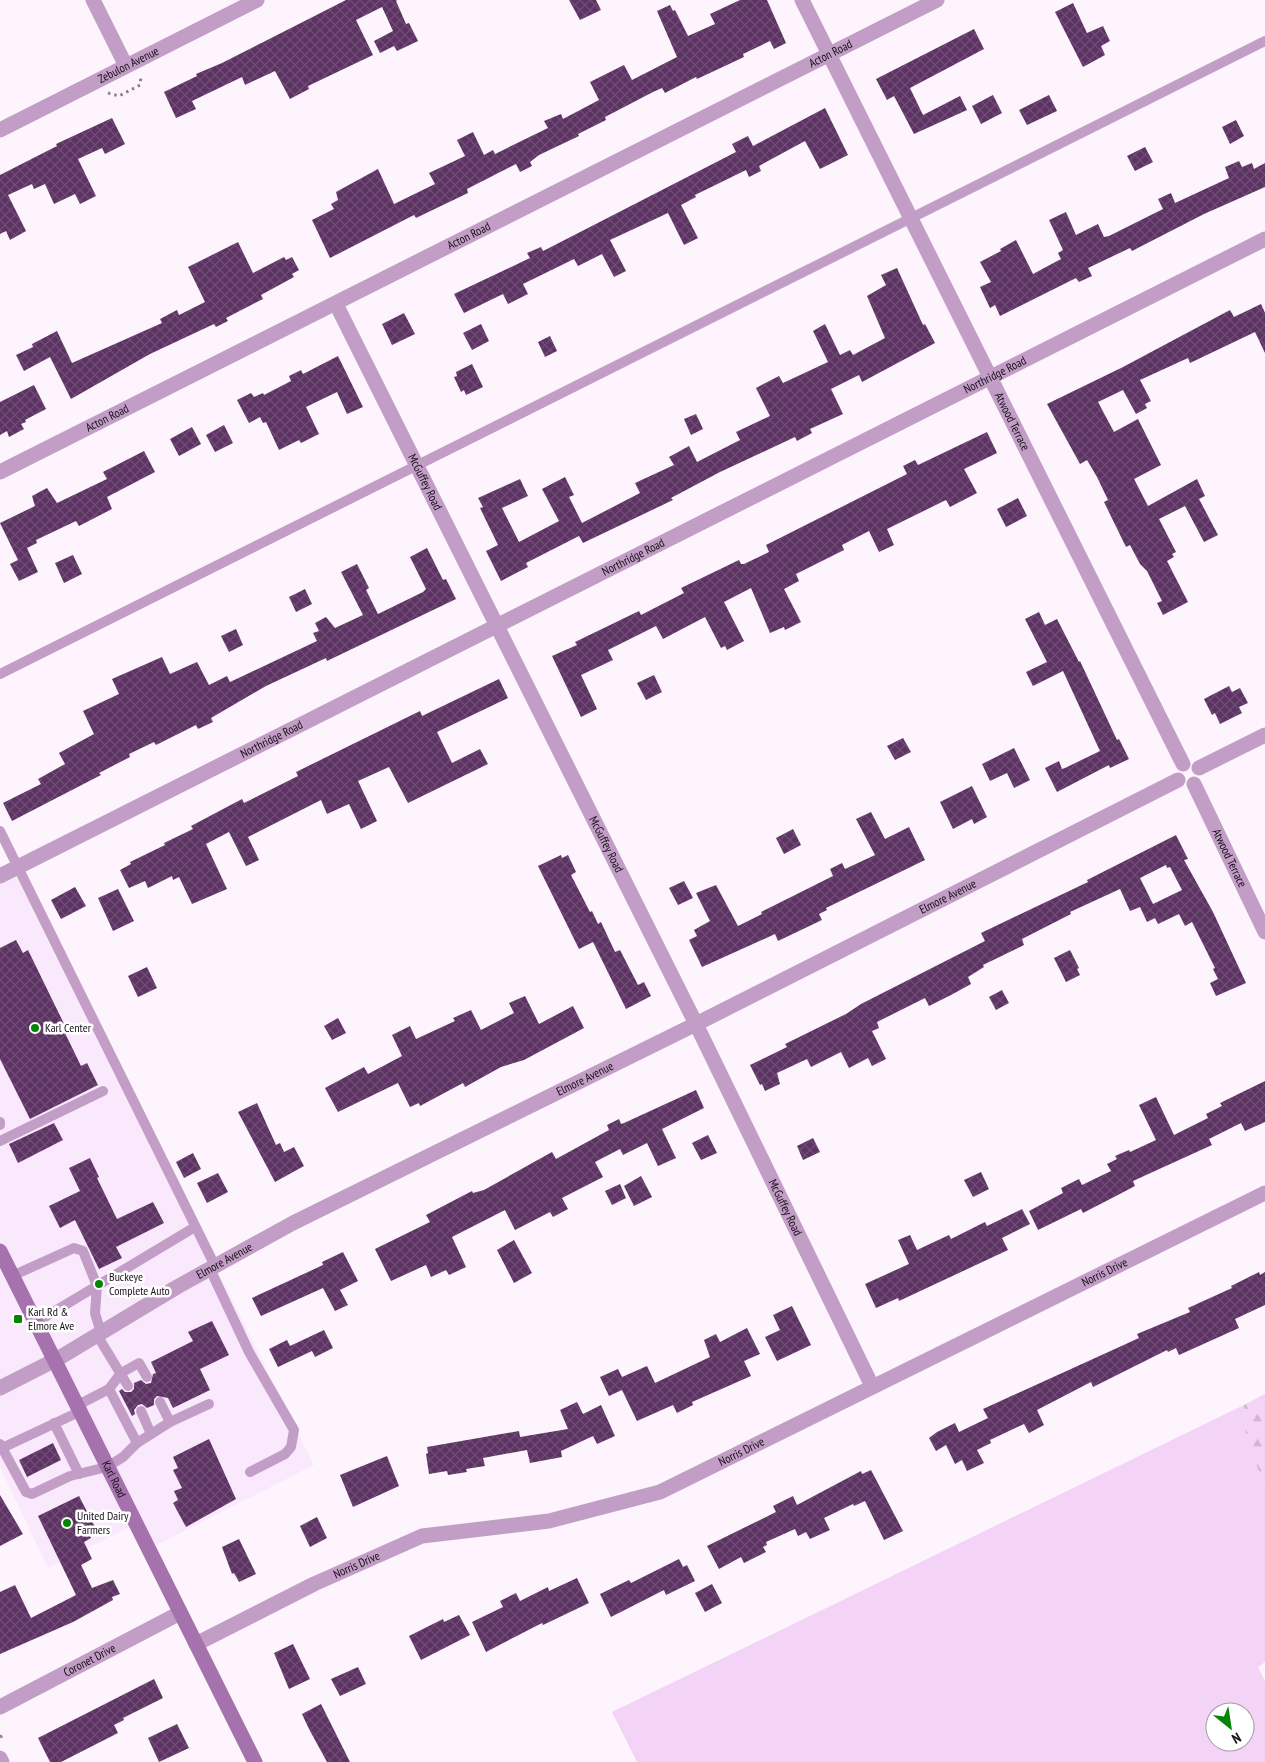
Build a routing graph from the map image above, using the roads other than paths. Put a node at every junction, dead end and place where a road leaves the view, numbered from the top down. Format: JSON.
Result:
{"nodes":[{"id":1,"x":93,"y":0,"type":"edge"},
{"id":2,"x":257,"y":0,"type":"edge"},
{"id":3,"x":802,"y":0,"type":"edge"},
{"id":4,"x":937,"y":0,"type":"edge"},
{"id":5,"x":1265,"y":40,"type":"edge"},
{"id":6,"x":828,"y":54,"type":"junction"},
{"id":7,"x":126,"y":66,"type":"junction"},
{"id":8,"x":0,"y":130,"type":"edge"},
{"id":9,"x":909,"y":218,"type":"junction"},
{"id":10,"x":1265,"y":239,"type":"edge"},
{"id":11,"x":336,"y":304,"type":"junction"},
{"id":12,"x":988,"y":377,"type":"junction"},
{"id":13,"x":417,"y":465,"type":"junction"},
{"id":14,"x":0,"y":472,"type":"edge"},
{"id":15,"x":496,"y":625,"type":"junction"},
{"id":16,"x":0,"y":674,"type":"edge"},
{"id":17,"x":1265,"y":735,"type":"edge"},
{"id":18,"x":1183,"y":764,"type":"junction"},
{"id":19,"x":1199,"y":768,"type":"junction"},
{"id":20,"x":1178,"y":780,"type":"junction"},
{"id":21,"x":1194,"y":784,"type":"junction"},
{"id":22,"x":0,"y":831,"type":"edge"},
{"id":23,"x":17,"y":867,"type":"junction"},
{"id":24,"x":0,"y":876,"type":"edge"},
{"id":25,"x":1265,"y":932,"type":"edge"},
{"id":26,"x":696,"y":1024,"type":"junction"},
{"id":27,"x":103,"y":1091,"type":"dead end"},
{"id":28,"x":0,"y":1142,"type":"edge"},
{"id":29,"x":1265,"y":1193,"type":"edge"},
{"id":30,"x":195,"y":1227,"type":"junction"},
{"id":31,"x":0,"y":1251,"type":"edge"},
{"id":32,"x":212,"y":1268,"type":"junction"},
{"id":33,"x":12,"y":1276,"type":"junction"},
{"id":34,"x":97,"y":1286,"type":"junction"},
{"id":35,"x":35,"y":1324,"type":"junction"},
{"id":36,"x":99,"y":1334,"type":"junction"},
{"id":37,"x":53,"y":1360,"type":"junction"},
{"id":38,"x":121,"y":1373,"type":"junction"},
{"id":39,"x":147,"y":1377,"type":"dead end"},
{"id":40,"x":128,"y":1386,"type":"dead end"},
{"id":41,"x":872,"y":1386,"type":"junction"},
{"id":42,"x":0,"y":1388,"type":"edge"},
{"id":43,"x":109,"y":1389,"type":"junction"},
{"id":44,"x":160,"y":1402,"type":"dead end"},
{"id":45,"x":209,"y":1404,"type":"dead end"},
{"id":46,"x":78,"y":1409,"type":"junction"},
{"id":47,"x":141,"y":1411,"type":"dead end"},
{"id":48,"x":170,"y":1422,"type":"junction"},
{"id":49,"x":54,"y":1423,"type":"junction"},
{"id":50,"x":151,"y":1434,"type":"junction"},
{"id":51,"x":137,"y":1443,"type":"junction"},
{"id":52,"x":1,"y":1446,"type":"edge"},
{"id":53,"x":107,"y":1467,"type":"junction"},
{"id":54,"x":250,"y":1472,"type":"dead end"},
{"id":55,"x":79,"y":1474,"type":"junction"},
{"id":56,"x":180,"y":1613,"type":"junction"},
{"id":57,"x":196,"y":1644,"type":"junction"},
{"id":58,"x":0,"y":1706,"type":"edge"},
{"id":59,"x":0,"y":1758,"type":"edge"},
{"id":60,"x":2,"y":1762,"type":"edge"},
{"id":61,"x":255,"y":1762,"type":"edge"}],
"edges":[{"from":1,"to":7,"type":"street"},
{"from":2,"to":7,"type":"street","name":"Zebulon Avenue"},
{"from":3,"to":6,"type":"street","name":"Atwood Terrace"},
{"from":4,"to":6,"type":"street","name":"Acton Road"},
{"from":5,"to":9,"type":"lane"},
{"from":6,"to":9,"type":"street","name":"Atwood Terrace"},
{"from":6,"to":11,"type":"street","name":"Acton Road"},
{"from":7,"to":8,"type":"street","name":"Zebulon Avenue"},
{"from":9,"to":12,"type":"street","name":"Atwood Terrace"},
{"from":9,"to":13,"type":"lane"},
{"from":10,"to":12,"type":"street","name":"Northridge Road"},
{"from":11,"to":13,"type":"street","name":"McGuffey Road"},
{"from":11,"to":14,"type":"street","name":"Acton Road"},
{"from":12,"to":15,"type":"street","name":"Northridge Road"},
{"from":12,"to":18,"type":"street","name":"Atwood Terrace"},
{"from":13,"to":15,"type":"street","name":"McGuffey Road"},
{"from":13,"to":16,"type":"lane"},
{"from":15,"to":23,"type":"street","name":"Northridge Road"},
{"from":15,"to":26,"type":"street","name":"McGuffey Road"},
{"from":17,"to":19,"type":"street"},
{"from":18,"to":19,"type":"street"},
{"from":18,"to":20,"type":"street"},
{"from":19,"to":21,"type":"street"},
{"from":20,"to":21,"type":"street"},
{"from":20,"to":26,"type":"street","name":"Elmore Avenue"},
{"from":21,"to":25,"type":"street","name":"Atwood Terrace"},
{"from":22,"to":23,"type":"lane"},
{"from":23,"to":24,"type":"street","name":"Northridge Road"},
{"from":23,"to":30,"type":"lane"},
{"from":26,"to":32,"type":"street","name":"Elmore Avenue"},
{"from":26,"to":41,"type":"street","name":"McGuffey Road"},
{"from":27,"to":28,"type":"lane"},
{"from":29,"to":41,"type":"street","name":"Norris Drive"},
{"from":30,"to":32,"type":"lane"},
{"from":30,"to":34,"type":"lane"},
{"from":31,"to":33,"type":"main road","name":"Karl Road"},
{"from":32,"to":36,"type":"street","name":"Elmore Avenue"},
{"from":32,"to":54,"type":"lane"},
{"from":33,"to":34,"type":"lane"},
{"from":33,"to":35,"type":"main road","name":"Karl Road"},
{"from":34,"to":35,"type":"lane"},
{"from":34,"to":36,"type":"lane"},
{"from":35,"to":37,"type":"main road","name":"Karl Road"},
{"from":36,"to":37,"type":"street","name":"Elmore Avenue"},
{"from":36,"to":38,"type":"lane"},
{"from":37,"to":42,"type":"street","name":"Elmore Avenue"},
{"from":37,"to":46,"type":"main road","name":"Karl Road"},
{"from":38,"to":39,"type":"lane"},
{"from":38,"to":40,"type":"lane"},
{"from":38,"to":43,"type":"lane"},
{"from":41,"to":57,"type":"street","name":"Norris Drive"},
{"from":43,"to":46,"type":"lane"},
{"from":43,"to":51,"type":"lane"},
{"from":44,"to":48,"type":"lane"},
{"from":45,"to":48,"type":"lane"},
{"from":46,"to":49,"type":"lane"},
{"from":46,"to":53,"type":"main road","name":"Karl Road"},
{"from":47,"to":50,"type":"lane"},
{"from":48,"to":50,"type":"lane"},
{"from":49,"to":52,"type":"lane"},
{"from":49,"to":55,"type":"lane"},
{"from":50,"to":51,"type":"lane"},
{"from":51,"to":53,"type":"lane"},
{"from":52,"to":55,"type":"lane"},
{"from":53,"to":55,"type":"lane"},
{"from":53,"to":56,"type":"main road","name":"Karl Road"},
{"from":56,"to":57,"type":"main road","name":"Karl Road"},
{"from":56,"to":58,"type":"street","name":"Coronet Drive"},
{"from":57,"to":61,"type":"main road","name":"Karl Road"},
{"from":59,"to":60,"type":"street"}]}
